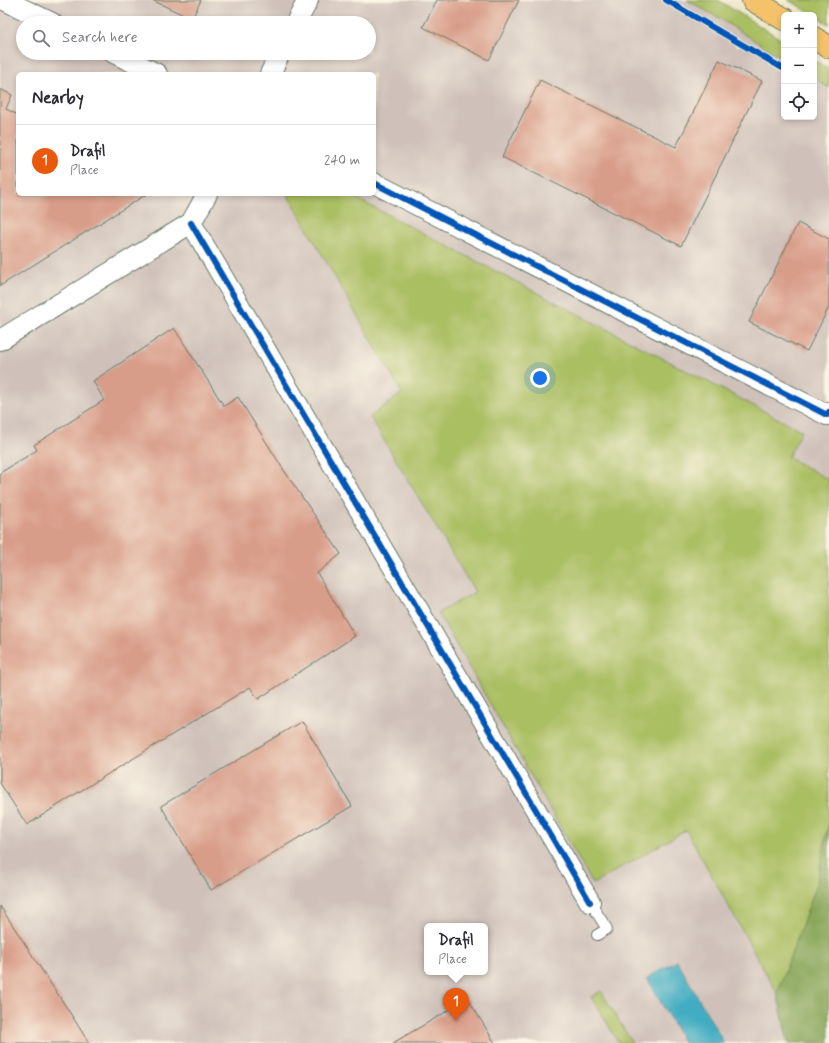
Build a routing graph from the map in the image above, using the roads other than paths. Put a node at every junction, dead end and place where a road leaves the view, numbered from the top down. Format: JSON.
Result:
{"nodes":[{"id":1,"x":4,"y":0,"type":"edge"},
{"id":2,"x":308,"y":0,"type":"edge"},
{"id":3,"x":753,"y":0,"type":"edge"},
{"id":4,"x":37,"y":16,"type":"edge"},
{"id":5,"x":300,"y":16,"type":"edge"},
{"id":6,"x":781,"y":17,"type":"edge"},
{"id":7,"x":817,"y":40,"type":"edge"},
{"id":8,"x":829,"y":47,"type":"edge"},
{"id":9,"x":128,"y":60,"type":"edge"},
{"id":10,"x":277,"y":60,"type":"edge"},
{"id":11,"x":153,"y":72,"type":"edge"},
{"id":12,"x":271,"y":72,"type":"edge"},
{"id":13,"x":376,"y":184,"type":"edge"},
{"id":14,"x":205,"y":196,"type":"edge"},
{"id":15,"x":191,"y":223,"type":"junction"},
{"id":16,"x":0,"y":340,"type":"edge"},
{"id":17,"x":829,"y":412,"type":"edge"},
{"id":18,"x":590,"y":902,"type":"joint"},
{"id":19,"x":597,"y":935,"type":"dead end"}],
"edges":[{"from":1,"to":4,"type":"street"},
{"from":2,"to":5,"type":"street"},
{"from":3,"to":6,"type":"highway"},
{"from":7,"to":8,"type":"highway"},
{"from":9,"to":11,"type":"street"},
{"from":10,"to":12,"type":"street"},
{"from":13,"to":17,"type":"street"},
{"from":14,"to":15,"type":"street"},
{"from":15,"to":16,"type":"street"},
{"from":15,"to":18,"type":"street"},
{"from":18,"to":19,"type":"lane"}]}
